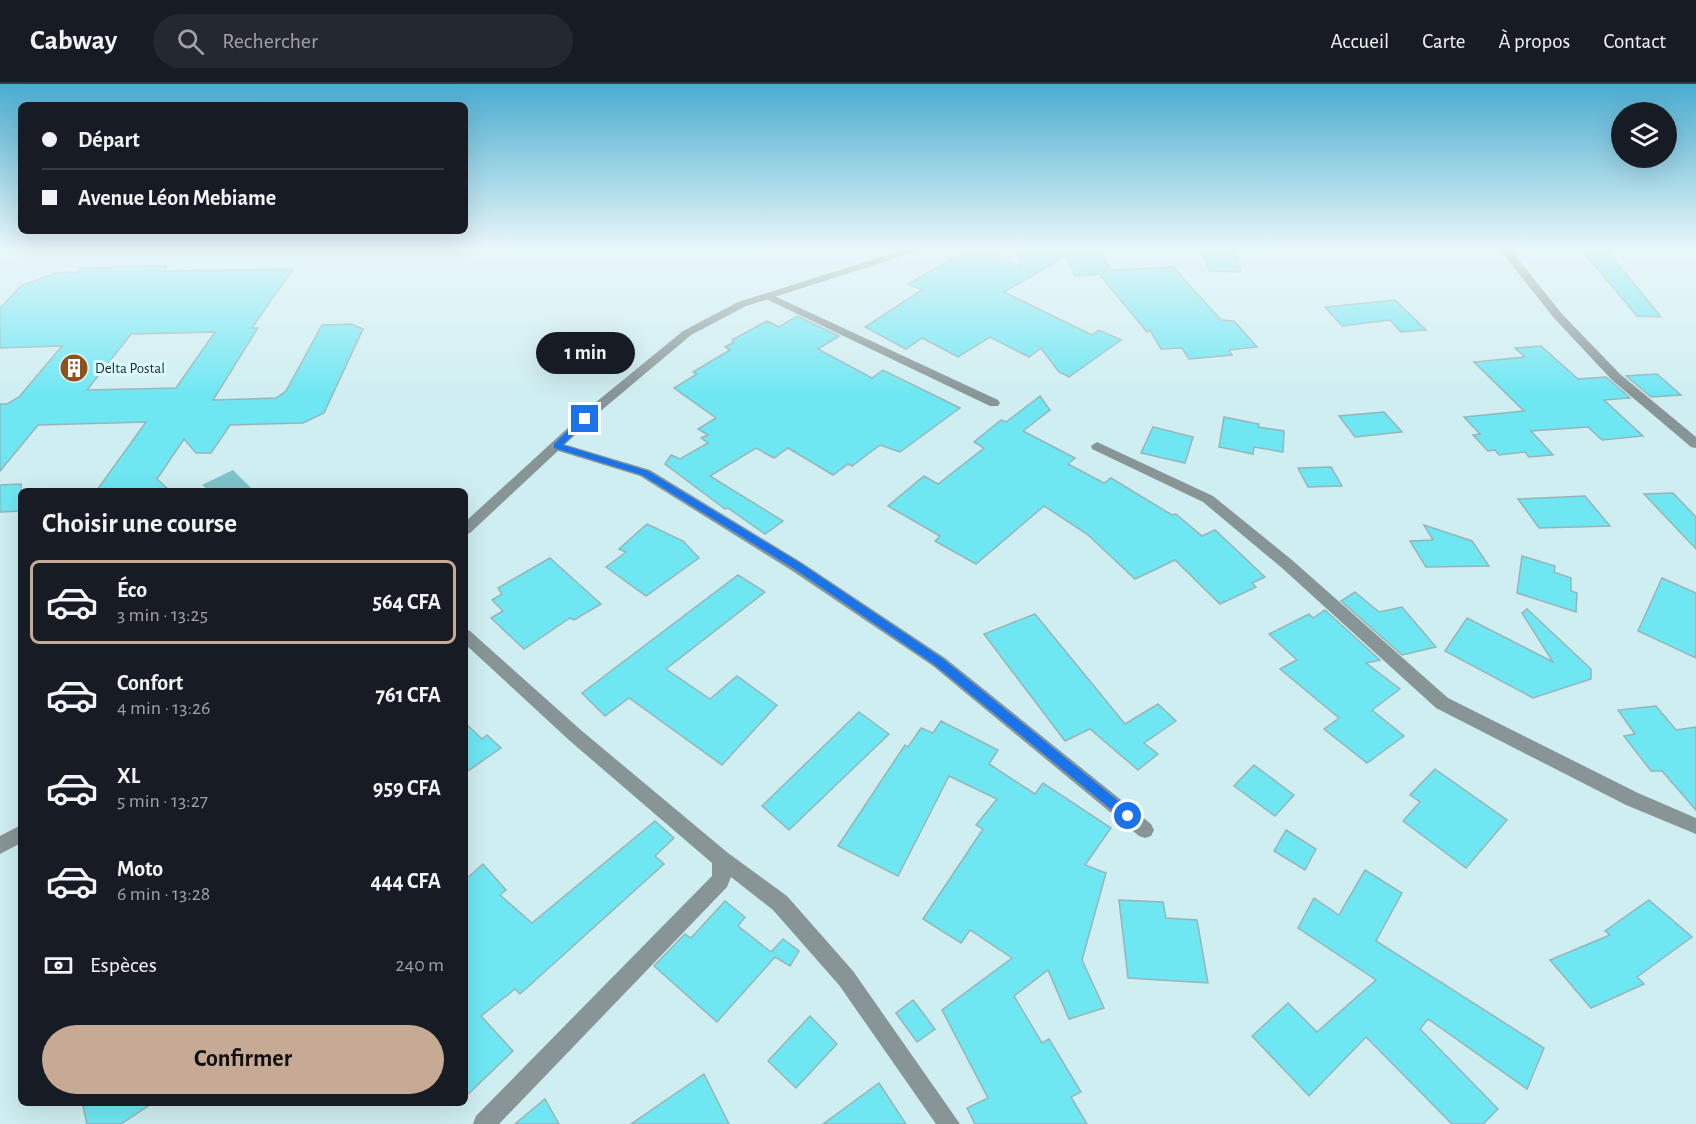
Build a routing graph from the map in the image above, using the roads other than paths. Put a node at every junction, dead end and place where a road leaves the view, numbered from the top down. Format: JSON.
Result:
{"nodes":[{"id":1,"x":764,"y":298,"type":"edge"},
{"id":2,"x":771,"y":298,"type":"edge"},
{"id":3,"x":1543,"y":298,"type":"edge"},
{"id":4,"x":994,"y":403,"type":"dead end"},
{"id":5,"x":1696,"y":444,"type":"edge"},
{"id":6,"x":557,"y":446,"type":"junction"},
{"id":7,"x":1098,"y":446,"type":"dead end"},
{"id":8,"x":468,"y":527,"type":"edge"},
{"id":9,"x":468,"y":639,"type":"edge"},
{"id":10,"x":1696,"y":826,"type":"edge"},
{"id":11,"x":1145,"y":830,"type":"dead end"},
{"id":12,"x":18,"y":835,"type":"edge"},
{"id":13,"x":0,"y":846,"type":"edge"},
{"id":14,"x":721,"y":859,"type":"junction"},
{"id":15,"x":484,"y":1124,"type":"edge"},
{"id":16,"x":949,"y":1124,"type":"edge"}],
"edges":[{"from":1,"to":6,"type":"street"},
{"from":2,"to":4,"type":"street"},
{"from":3,"to":5,"type":"street"},
{"from":6,"to":8,"type":"street"},
{"from":6,"to":11,"type":"street"},
{"from":7,"to":10,"type":"street"},
{"from":9,"to":14,"type":"street"},
{"from":12,"to":13,"type":"street"},
{"from":14,"to":15,"type":"street"},
{"from":14,"to":16,"type":"street"}]}
